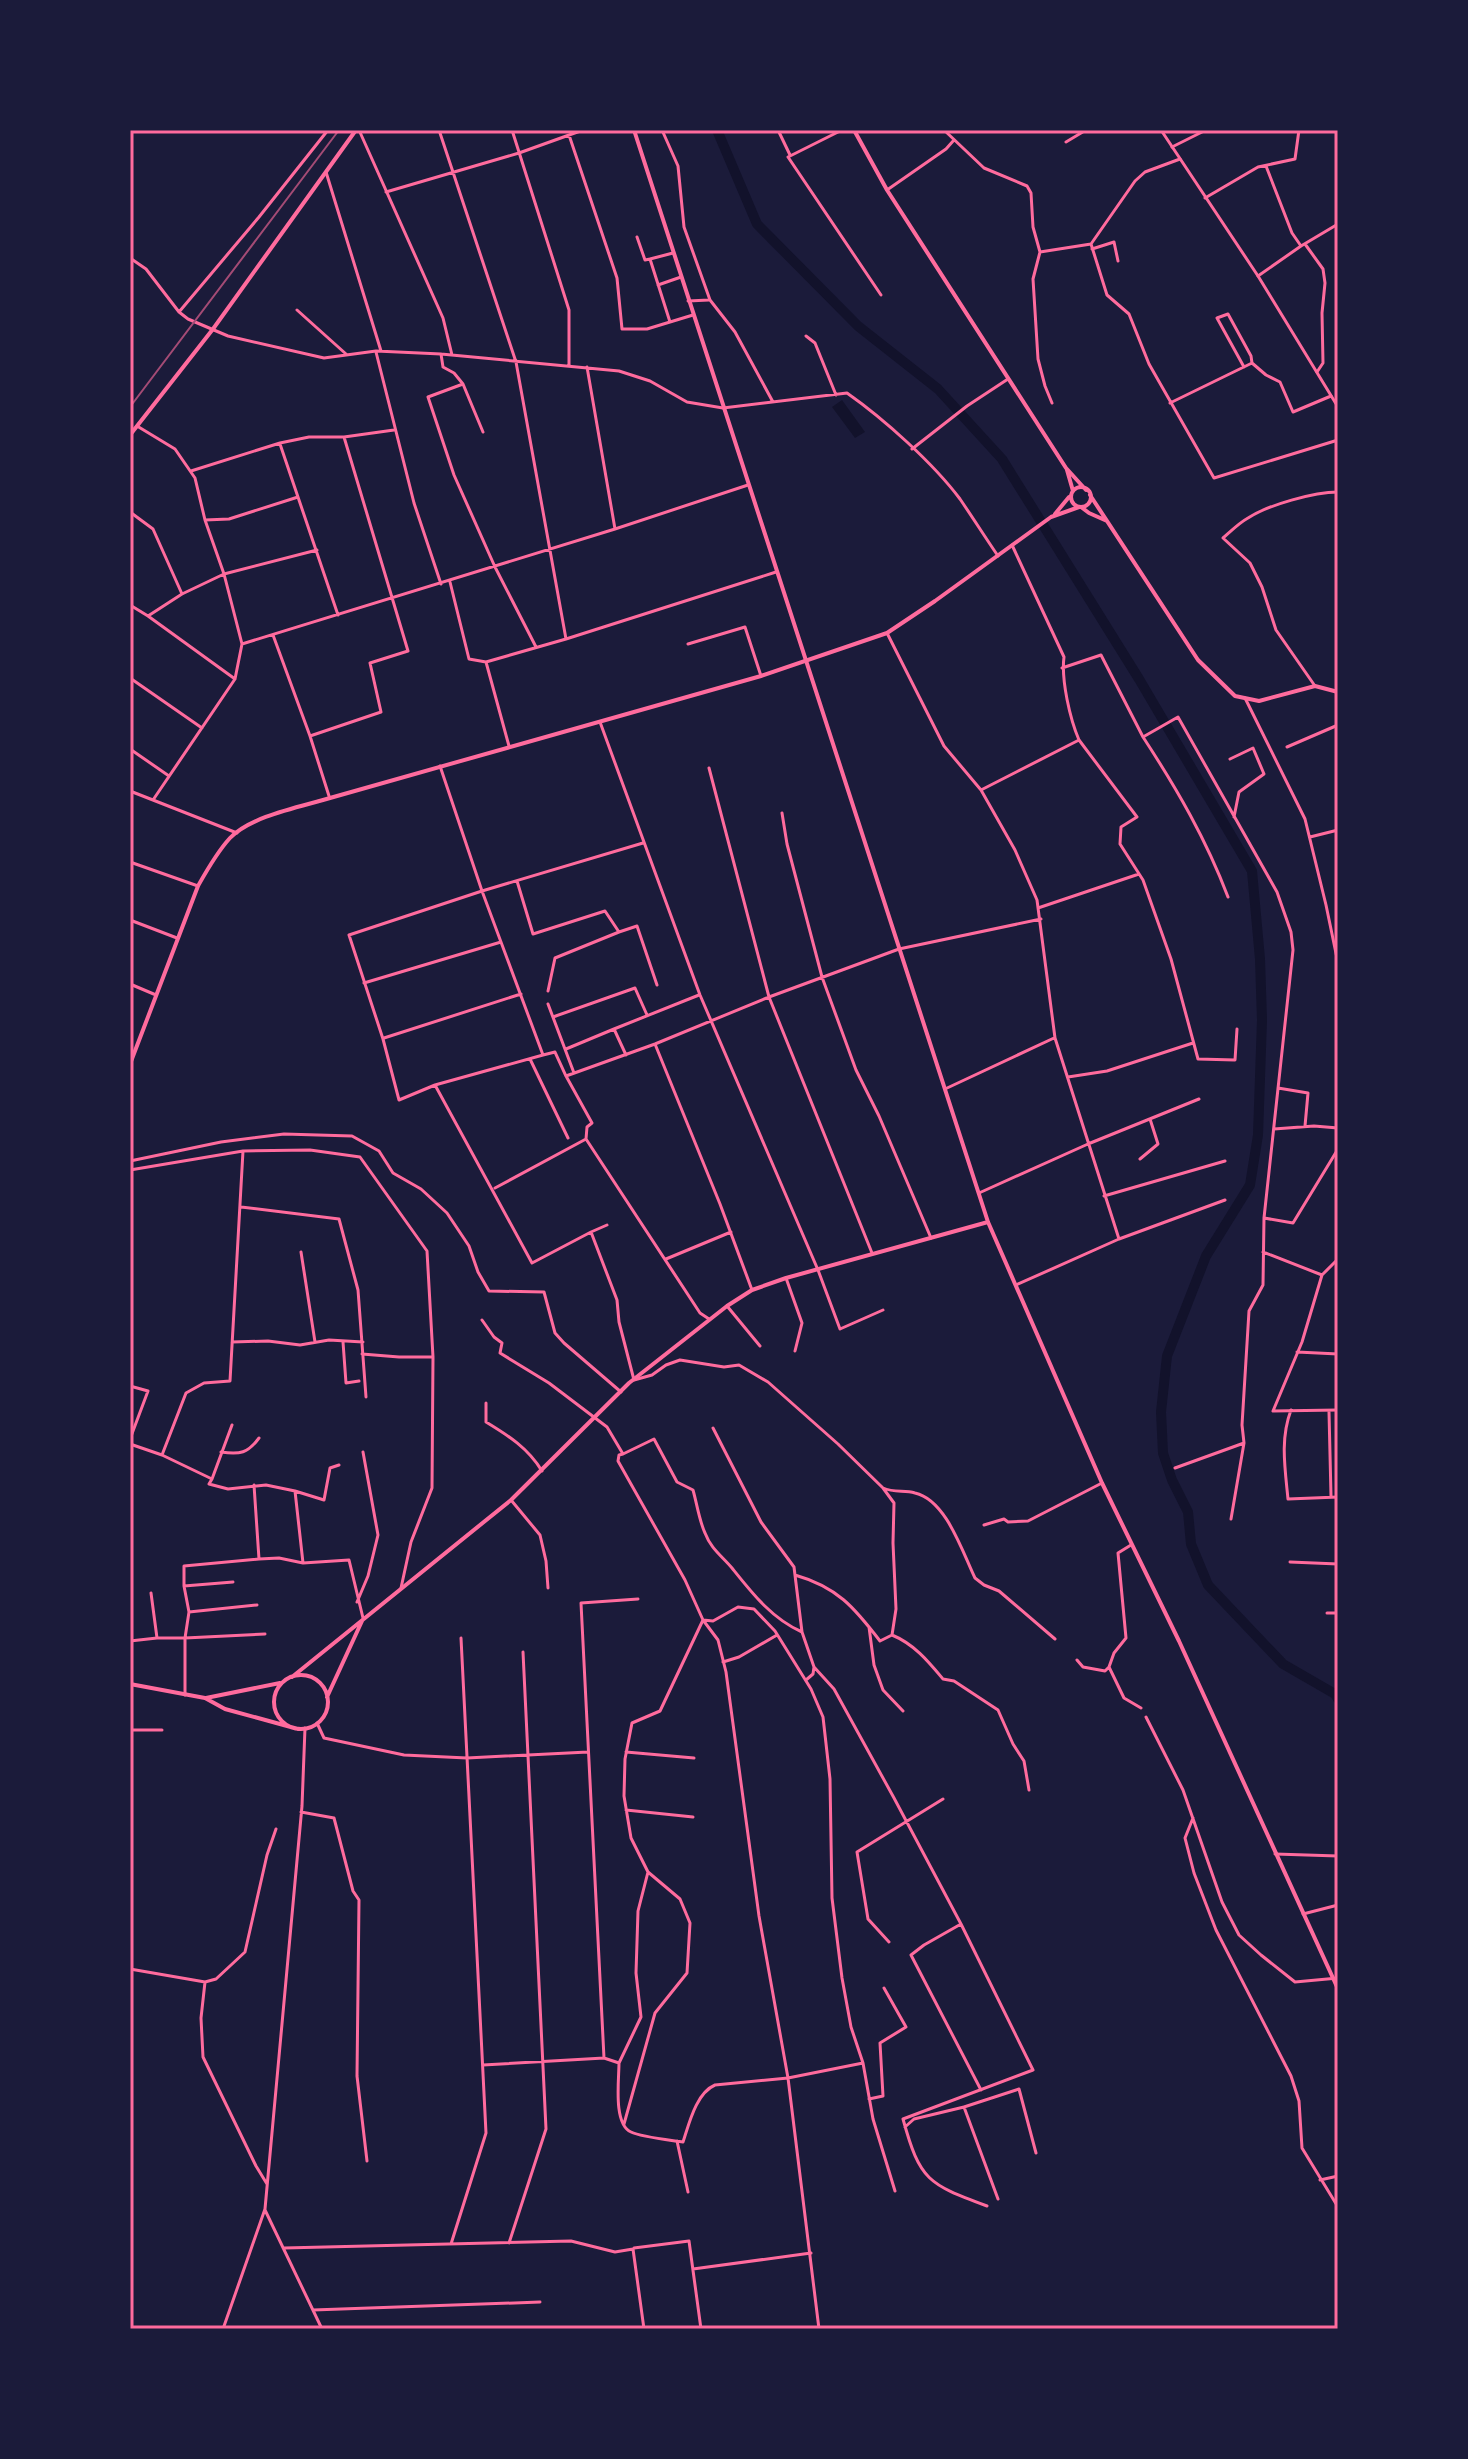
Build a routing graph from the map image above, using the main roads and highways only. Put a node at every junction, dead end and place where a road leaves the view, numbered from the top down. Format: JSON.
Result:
{"nodes":[{"id":1,"x":357,"y":130,"type":"edge"},
{"id":2,"x":634,"y":130,"type":"edge"},
{"id":3,"x":854,"y":130,"type":"edge"},
{"id":4,"x":130,"y":435,"type":"edge"},
{"id":5,"x":1066,"y":468,"type":"junction"},
{"id":6,"x":1086,"y":490,"type":"junction"},
{"id":7,"x":1072,"y":493,"type":"junction"},
{"id":8,"x":1090,"y":495,"type":"junction"},
{"id":9,"x":1080,"y":507,"type":"junction"},
{"id":10,"x":1053,"y":516,"type":"junction"},
{"id":11,"x":1107,"y":521,"type":"junction"},
{"id":12,"x":806,"y":660,"type":"junction"},
{"id":13,"x":1338,"y":692,"type":"edge"},
{"id":14,"x":133,"y":1048,"type":"edge"},
{"id":15,"x":130,"y":1064,"type":"edge"},
{"id":16,"x":988,"y":1222,"type":"junction"},
{"id":17,"x":363,"y":1619,"type":"junction"},
{"id":18,"x":292,"y":1677,"type":"junction"},
{"id":19,"x":282,"y":1683,"type":"junction"},
{"id":20,"x":130,"y":1684,"type":"edge"},
{"id":21,"x":327,"y":1697,"type":"junction"},
{"id":22,"x":205,"y":1698,"type":"junction"},
{"id":23,"x":298,"y":1729,"type":"junction"},
{"id":24,"x":1335,"y":1978,"type":"edge"},
{"id":25,"x":1338,"y":1989,"type":"edge"}],
"edges":[{"from":1,"to":4,"type":"main road"},
{"from":2,"to":12,"type":"main road"},
{"from":3,"to":5,"type":"main road"},
{"from":5,"to":6,"type":"main road"},
{"from":5,"to":7,"type":"main road"},
{"from":6,"to":7,"type":"main road"},
{"from":6,"to":8,"type":"main road"},
{"from":7,"to":9,"type":"main road"},
{"from":7,"to":10,"type":"main road"},
{"from":8,"to":9,"type":"main road"},
{"from":8,"to":11,"type":"main road"},
{"from":9,"to":10,"type":"main road"},
{"from":9,"to":11,"type":"main road"},
{"from":10,"to":12,"type":"main road"},
{"from":11,"to":13,"type":"main road"},
{"from":12,"to":14,"type":"main road"},
{"from":12,"to":16,"type":"main road"},
{"from":14,"to":15,"type":"main road"},
{"from":16,"to":17,"type":"main road"},
{"from":16,"to":24,"type":"main road"},
{"from":17,"to":18,"type":"main road"},
{"from":17,"to":21,"type":"main road"},
{"from":18,"to":19,"type":"main road"},
{"from":18,"to":21,"type":"main road"},
{"from":19,"to":22,"type":"main road"},
{"from":19,"to":23,"type":"main road"},
{"from":20,"to":22,"type":"main road"},
{"from":21,"to":23,"type":"main road"},
{"from":22,"to":23,"type":"main road"},
{"from":24,"to":25,"type":"main road"}]}
